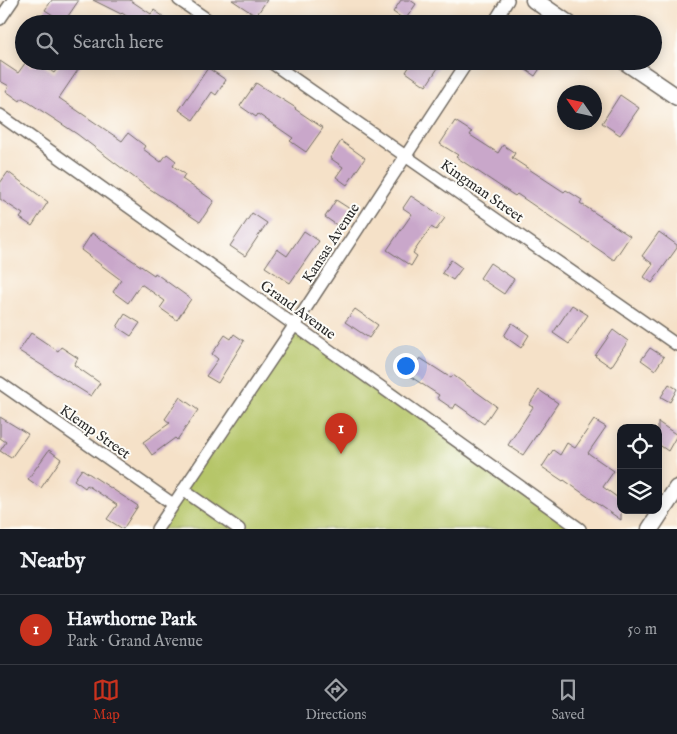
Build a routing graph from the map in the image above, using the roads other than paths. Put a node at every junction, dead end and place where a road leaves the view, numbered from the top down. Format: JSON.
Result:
{"nodes":[{"id":1,"x":13,"y":0,"type":"edge"},
{"id":2,"x":179,"y":0,"type":"edge"},
{"id":3,"x":508,"y":0,"type":"edge"},
{"id":4,"x":534,"y":0,"type":"edge"},
{"id":5,"x":201,"y":15,"type":"edge"},
{"id":6,"x":499,"y":15,"type":"edge"},
{"id":7,"x":556,"y":15,"type":"edge"},
{"id":8,"x":0,"y":19,"type":"edge"},
{"id":9,"x":282,"y":70,"type":"edge"},
{"id":10,"x":462,"y":70,"type":"edge"},
{"id":11,"x":637,"y":70,"type":"edge"},
{"id":12,"x":677,"y":97,"type":"edge"},
{"id":13,"x":0,"y":115,"type":"edge"},
{"id":14,"x":406,"y":156,"type":"junction"},
{"id":15,"x":294,"y":326,"type":"junction"},
{"id":16,"x":677,"y":346,"type":"edge"},
{"id":17,"x":0,"y":383,"type":"edge"},
{"id":18,"x":677,"y":488,"type":"edge"},
{"id":19,"x":183,"y":490,"type":"junction"},
{"id":20,"x":173,"y":504,"type":"junction"},
{"id":21,"x":157,"y":529,"type":"edge"},
{"id":22,"x":239,"y":529,"type":"edge"},
{"id":23,"x":580,"y":529,"type":"edge"},
{"id":24,"x":650,"y":529,"type":"edge"}],
"edges":[{"from":1,"to":8,"type":"street"},
{"from":2,"to":5,"type":"street"},
{"from":3,"to":6,"type":"street"},
{"from":4,"to":7,"type":"street"},
{"from":9,"to":14,"type":"street","name":"Kingman Street"},
{"from":10,"to":14,"type":"street","name":"Kansas Avenue"},
{"from":11,"to":12,"type":"street"},
{"from":13,"to":15,"type":"street","name":"Grand Avenue"},
{"from":14,"to":15,"type":"street","name":"Kansas Avenue"},
{"from":14,"to":16,"type":"street","name":"Kingman Street"},
{"from":15,"to":19,"type":"street","name":"Kansas Avenue"},
{"from":15,"to":23,"type":"street","name":"Grand Avenue"},
{"from":17,"to":20,"type":"street","name":"Klemp Street"},
{"from":18,"to":24,"type":"street"},
{"from":19,"to":20,"type":"street","name":"Kansas Avenue"},
{"from":19,"to":22,"type":"street"},
{"from":20,"to":21,"type":"street"}]}
